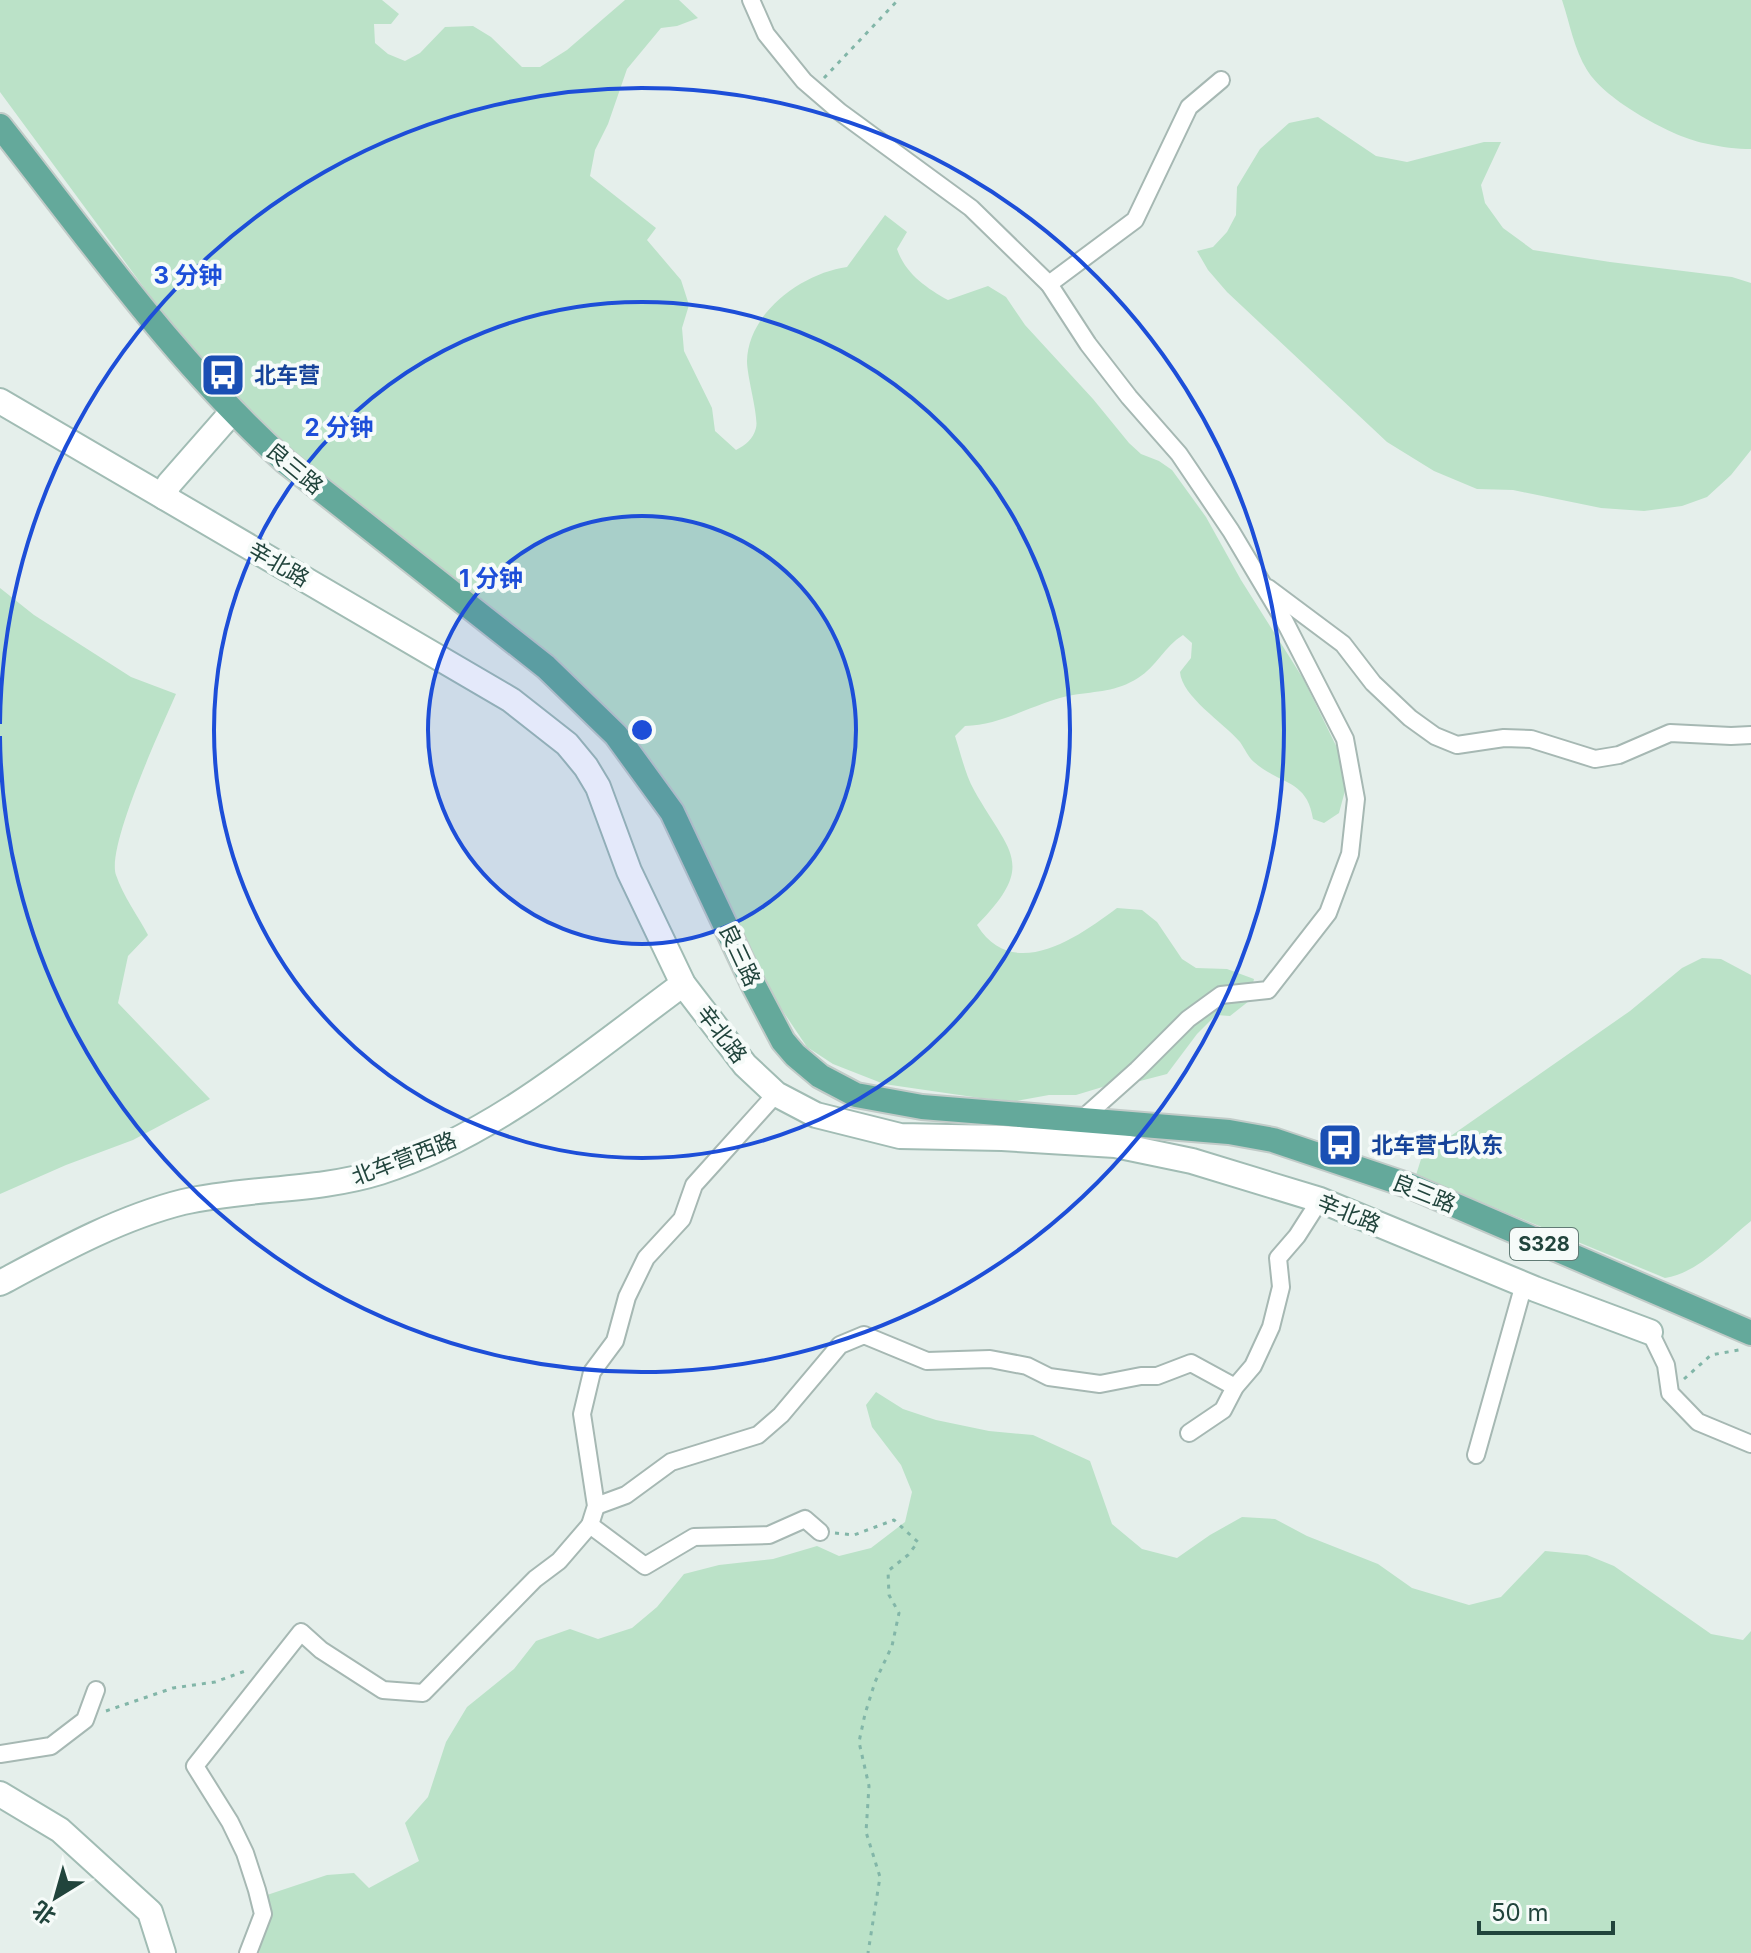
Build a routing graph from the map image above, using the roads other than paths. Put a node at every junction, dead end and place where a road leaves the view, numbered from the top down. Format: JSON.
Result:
{"nodes":[{"id":1,"x":751,"y":0,"type":"edge"},
{"id":2,"x":1221,"y":80,"type":"dead end"},
{"id":3,"x":0,"y":126,"type":"edge"},
{"id":4,"x":1049,"y":284,"type":"junction"},
{"id":5,"x":0,"y":401,"type":"edge"},
{"id":6,"x":233,"y":411,"type":"junction"},
{"id":7,"x":164,"y":497,"type":"junction"},
{"id":8,"x":1263,"y":585,"type":"junction"},
{"id":9,"x":1751,"y":735,"type":"edge"},
{"id":10,"x":683,"y":984,"type":"junction"},
{"id":11,"x":776,"y":1094,"type":"junction"},
{"id":12,"x":1081,"y":1120,"type":"junction"},
{"id":13,"x":1320,"y":1200,"type":"junction"},
{"id":14,"x":0,"y":1283,"type":"edge"},
{"id":15,"x":1524,"y":1284,"type":"junction"},
{"id":16,"x":1650,"y":1332,"type":"joint"},
{"id":17,"x":1751,"y":1333,"type":"edge"},
{"id":18,"x":1235,"y":1387,"type":"junction"},
{"id":19,"x":1189,"y":1433,"type":"dead end"},
{"id":20,"x":1751,"y":1444,"type":"edge"},
{"id":21,"x":1476,"y":1455,"type":"dead end"},
{"id":22,"x":596,"y":1506,"type":"junction"},
{"id":23,"x":590,"y":1525,"type":"junction"},
{"id":24,"x":820,"y":1532,"type":"road end"},
{"id":25,"x":96,"y":1690,"type":"dead end"},
{"id":26,"x":0,"y":1754,"type":"edge"},
{"id":27,"x":0,"y":1794,"type":"edge"},
{"id":28,"x":163,"y":1953,"type":"edge"},
{"id":29,"x":248,"y":1953,"type":"edge"}],
"edges":[{"from":1,"to":4,"type":"street"},
{"from":2,"to":4,"type":"street"},
{"from":3,"to":6,"type":"main road","name":"良三路","number":"S328"},
{"from":4,"to":8,"type":"street"},
{"from":5,"to":7,"type":"street","name":"辛北路"},
{"from":6,"to":7,"type":"street"},
{"from":6,"to":12,"type":"main road","name":"良三路","number":"S328"},
{"from":7,"to":10,"type":"street","name":"辛北路"},
{"from":8,"to":9,"type":"street"},
{"from":8,"to":12,"type":"street"},
{"from":10,"to":11,"type":"street","name":"辛北路"},
{"from":10,"to":14,"type":"street","name":"北车营西路"},
{"from":11,"to":13,"type":"street","name":"辛北路"},
{"from":11,"to":22,"type":"street"},
{"from":12,"to":17,"type":"main road","name":"良三路","number":"S328"},
{"from":13,"to":15,"type":"street","name":"辛北路"},
{"from":13,"to":18,"type":"street"},
{"from":15,"to":16,"type":"street","name":"辛北路"},
{"from":15,"to":21,"type":"street"},
{"from":16,"to":20,"type":"street"},
{"from":18,"to":19,"type":"street"},
{"from":18,"to":22,"type":"street"},
{"from":22,"to":23,"type":"street"},
{"from":23,"to":24,"type":"street"},
{"from":23,"to":29,"type":"street"},
{"from":25,"to":26,"type":"street"},
{"from":27,"to":28,"type":"street"}]}
